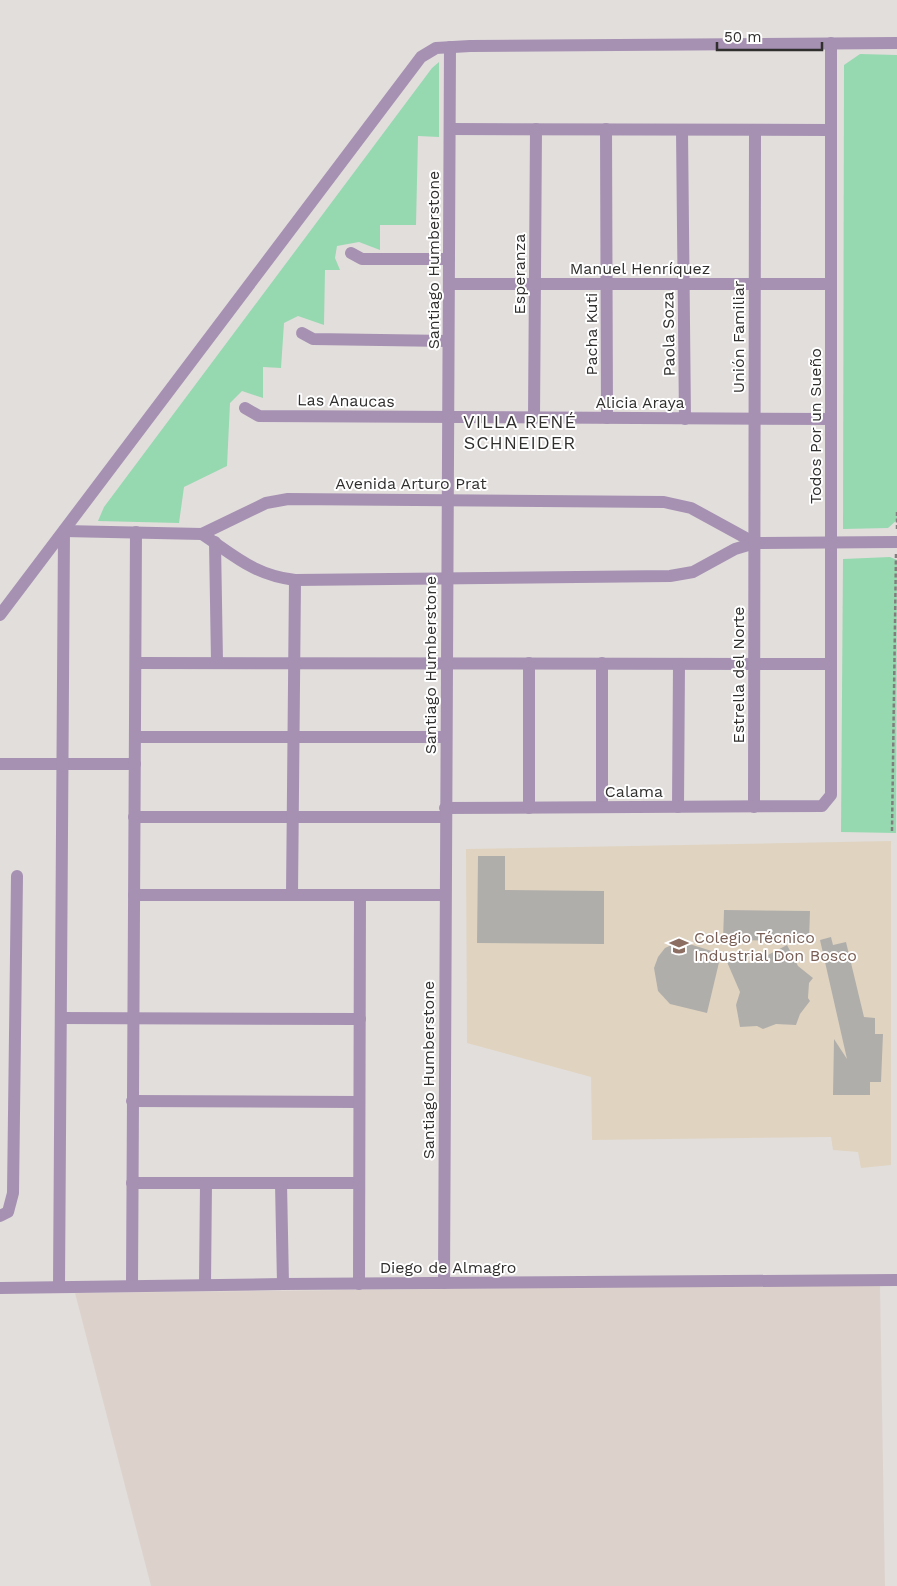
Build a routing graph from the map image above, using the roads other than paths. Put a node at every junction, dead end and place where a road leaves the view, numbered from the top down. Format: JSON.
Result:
{"nodes":[{"id":1,"x":831,"y":43,"type":"junction"},
{"id":2,"x":897,"y":43,"type":"edge"},
{"id":3,"x":450,"y":47,"type":"junction"},
{"id":4,"x":450,"y":129,"type":"junction"},
{"id":5,"x":536,"y":129,"type":"junction"},
{"id":6,"x":606,"y":130,"type":"junction"},
{"id":7,"x":682,"y":130,"type":"junction"},
{"id":8,"x":755,"y":130,"type":"junction"},
{"id":9,"x":832,"y":130,"type":"junction"},
{"id":10,"x":351,"y":253,"type":"dead end"},
{"id":11,"x":449,"y":259,"type":"junction"},
{"id":12,"x":449,"y":284,"type":"junction"},
{"id":13,"x":535,"y":284,"type":"junction"},
{"id":14,"x":607,"y":284,"type":"junction"},
{"id":15,"x":684,"y":284,"type":"junction"},
{"id":16,"x":755,"y":284,"type":"junction"},
{"id":17,"x":831,"y":284,"type":"junction"},
{"id":18,"x":302,"y":333,"type":"dead end"},
{"id":19,"x":448,"y":341,"type":"junction"},
{"id":20,"x":245,"y":408,"type":"dead end"},
{"id":21,"x":448,"y":418,"type":"junction"},
{"id":22,"x":534,"y":418,"type":"junction"},
{"id":23,"x":607,"y":418,"type":"junction"},
{"id":24,"x":685,"y":419,"type":"junction"},
{"id":25,"x":754,"y":419,"type":"junction"},
{"id":26,"x":831,"y":419,"type":"junction"},
{"id":27,"x":447,"y":499,"type":"junction"},
{"id":28,"x":64,"y":532,"type":"junction"},
{"id":29,"x":136,"y":532,"type":"junction"},
{"id":30,"x":202,"y":534,"type":"junction"},
{"id":31,"x":215,"y":542,"type":"junction"},
{"id":32,"x":831,"y":542,"type":"junction"},
{"id":33,"x":897,"y":542,"type":"edge"},
{"id":34,"x":755,"y":544,"type":"junction"},
{"id":35,"x":447,"y":576,"type":"junction"},
{"id":36,"x":295,"y":580,"type":"junction"},
{"id":37,"x":0,"y":615,"type":"edge"},
{"id":38,"x":217,"y":662,"type":"junction"},
{"id":39,"x":294,"y":662,"type":"junction"},
{"id":40,"x":446,"y":662,"type":"junction"},
{"id":41,"x":136,"y":663,"type":"junction"},
{"id":42,"x":529,"y":663,"type":"junction"},
{"id":43,"x":602,"y":663,"type":"junction"},
{"id":44,"x":679,"y":664,"type":"junction"},
{"id":45,"x":754,"y":664,"type":"junction"},
{"id":46,"x":831,"y":664,"type":"junction"},
{"id":47,"x":135,"y":737,"type":"junction"},
{"id":48,"x":293,"y":737,"type":"junction"},
{"id":49,"x":446,"y":737,"type":"junction"},
{"id":50,"x":0,"y":764,"type":"edge"},
{"id":51,"x":63,"y":764,"type":"junction"},
{"id":52,"x":135,"y":764,"type":"junction"},
{"id":53,"x":822,"y":806,"type":"joint"},
{"id":54,"x":602,"y":807,"type":"junction"},
{"id":55,"x":678,"y":807,"type":"junction"},
{"id":56,"x":754,"y":807,"type":"junction"},
{"id":57,"x":529,"y":808,"type":"junction"},
{"id":58,"x":445,"y":812,"type":"junction"},
{"id":59,"x":134,"y":817,"type":"junction"},
{"id":60,"x":293,"y":817,"type":"junction"},
{"id":61,"x":17,"y":876,"type":"dead end"},
{"id":62,"x":134,"y":895,"type":"junction"},
{"id":63,"x":292,"y":895,"type":"junction"},
{"id":64,"x":360,"y":895,"type":"junction"},
{"id":65,"x":445,"y":895,"type":"junction"},
{"id":66,"x":61,"y":1018,"type":"junction"},
{"id":67,"x":133,"y":1019,"type":"junction"},
{"id":68,"x":360,"y":1019,"type":"junction"},
{"id":69,"x":132,"y":1101,"type":"junction"},
{"id":70,"x":359,"y":1102,"type":"junction"},
{"id":71,"x":132,"y":1183,"type":"junction"},
{"id":72,"x":206,"y":1183,"type":"junction"},
{"id":73,"x":281,"y":1183,"type":"junction"},
{"id":74,"x":359,"y":1183,"type":"junction"},
{"id":75,"x":0,"y":1216,"type":"edge"},
{"id":76,"x":897,"y":1280,"type":"edge"},
{"id":77,"x":444,"y":1283,"type":"junction"},
{"id":78,"x":283,"y":1284,"type":"junction"},
{"id":79,"x":359,"y":1284,"type":"junction"},
{"id":80,"x":205,"y":1285,"type":"junction"},
{"id":81,"x":59,"y":1286,"type":"junction"},
{"id":82,"x":132,"y":1286,"type":"junction"},
{"id":83,"x":0,"y":1288,"type":"edge"}],
"edges":[{"from":1,"to":2,"type":"street"},
{"from":1,"to":3,"type":"street"},
{"from":1,"to":9,"type":"street","name":"Todos Por un Sueño"},
{"from":3,"to":4,"type":"street","name":"Santiago Humberstone"},
{"from":3,"to":28,"type":"street"},
{"from":4,"to":5,"type":"street"},
{"from":4,"to":11,"type":"street","name":"Santiago Humberstone"},
{"from":5,"to":6,"type":"street"},
{"from":5,"to":13,"type":"street","name":"Esperanza"},
{"from":6,"to":7,"type":"street"},
{"from":6,"to":14,"type":"street","name":"Pacha Kuti"},
{"from":7,"to":8,"type":"street"},
{"from":7,"to":15,"type":"street","name":"Paola Soza"},
{"from":8,"to":9,"type":"street"},
{"from":8,"to":16,"type":"street","name":"Unión Familiar"},
{"from":9,"to":17,"type":"street","name":"Todos Por un Sueño"},
{"from":10,"to":11,"type":"street"},
{"from":11,"to":12,"type":"street","name":"Santiago Humberstone"},
{"from":12,"to":13,"type":"street","name":"Manuel Henríquez"},
{"from":12,"to":19,"type":"street","name":"Santiago Humberstone"},
{"from":13,"to":14,"type":"street","name":"Manuel Henríquez"},
{"from":13,"to":22,"type":"street","name":"Esperanza"},
{"from":14,"to":15,"type":"street","name":"Manuel Henríquez"},
{"from":14,"to":23,"type":"street","name":"Pacha Kuti"},
{"from":15,"to":16,"type":"street","name":"Manuel Henríquez"},
{"from":15,"to":24,"type":"street","name":"Paola Soza"},
{"from":16,"to":17,"type":"street","name":"Manuel Henríquez"},
{"from":16,"to":25,"type":"street","name":"Unión Familiar"},
{"from":17,"to":26,"type":"street","name":"Todos Por un Sueño"},
{"from":18,"to":19,"type":"street"},
{"from":19,"to":21,"type":"street","name":"Santiago Humberstone"},
{"from":20,"to":21,"type":"street","name":"Las Anaucas"},
{"from":21,"to":22,"type":"street","name":"Alicia Araya"},
{"from":21,"to":27,"type":"street","name":"Santiago Humberstone"},
{"from":22,"to":23,"type":"street","name":"Alicia Araya"},
{"from":23,"to":24,"type":"street","name":"Alicia Araya"},
{"from":24,"to":25,"type":"street","name":"Alicia Araya"},
{"from":25,"to":26,"type":"street","name":"Alicia Araya"},
{"from":25,"to":34,"type":"street","name":"Unión Familiar"},
{"from":26,"to":32,"type":"street","name":"Todos Por un Sueño"},
{"from":27,"to":30,"type":"street","name":"Avenida Arturo Prat"},
{"from":27,"to":34,"type":"street","name":"Avenida Arturo Prat"},
{"from":27,"to":35,"type":"street","name":"Santiago Humberstone"},
{"from":28,"to":29,"type":"street","name":"Avenida Arturo Prat"},
{"from":28,"to":37,"type":"street"},
{"from":28,"to":51,"type":"street"},
{"from":29,"to":30,"type":"street","name":"Avenida Arturo Prat"},
{"from":29,"to":41,"type":"street"},
{"from":30,"to":31,"type":"street"},
{"from":31,"to":36,"type":"street"},
{"from":31,"to":38,"type":"street"},
{"from":32,"to":33,"type":"street"},
{"from":32,"to":34,"type":"street"},
{"from":32,"to":46,"type":"street","name":"Todos Por un Sueño"},
{"from":34,"to":35,"type":"street"},
{"from":34,"to":45,"type":"street","name":"Estrella del Norte"},
{"from":35,"to":36,"type":"street"},
{"from":35,"to":40,"type":"street","name":"Santiago Humberstone"},
{"from":36,"to":39,"type":"street"},
{"from":38,"to":39,"type":"street"},
{"from":38,"to":41,"type":"street"},
{"from":39,"to":40,"type":"street"},
{"from":39,"to":48,"type":"street"},
{"from":40,"to":42,"type":"street"},
{"from":40,"to":49,"type":"street","name":"Santiago Humberstone"},
{"from":41,"to":47,"type":"street"},
{"from":42,"to":43,"type":"street"},
{"from":42,"to":57,"type":"street"},
{"from":43,"to":44,"type":"street"},
{"from":43,"to":54,"type":"street"},
{"from":44,"to":45,"type":"street"},
{"from":44,"to":55,"type":"street"},
{"from":45,"to":46,"type":"street"},
{"from":45,"to":56,"type":"street","name":"Estrella del Norte"},
{"from":46,"to":53,"type":"street","name":"Todos Por un Sueño"},
{"from":47,"to":48,"type":"street"},
{"from":47,"to":52,"type":"street"},
{"from":48,"to":49,"type":"street"},
{"from":48,"to":60,"type":"street"},
{"from":49,"to":58,"type":"street","name":"Santiago Humberstone"},
{"from":50,"to":51,"type":"street"},
{"from":51,"to":52,"type":"street"},
{"from":51,"to":66,"type":"street"},
{"from":52,"to":59,"type":"street"},
{"from":53,"to":56,"type":"street","name":"Calama"},
{"from":54,"to":55,"type":"street","name":"Calama"},
{"from":54,"to":57,"type":"street","name":"Calama"},
{"from":55,"to":56,"type":"street","name":"Calama"},
{"from":57,"to":58,"type":"street","name":"Calama"},
{"from":58,"to":60,"type":"street","name":"Calama"},
{"from":58,"to":65,"type":"street","name":"Santiago Humberstone"},
{"from":59,"to":60,"type":"street","name":"Calama"},
{"from":59,"to":62,"type":"street"},
{"from":60,"to":63,"type":"street"},
{"from":61,"to":75,"type":"street"},
{"from":62,"to":63,"type":"street"},
{"from":62,"to":67,"type":"street"},
{"from":63,"to":64,"type":"street"},
{"from":64,"to":65,"type":"street"},
{"from":64,"to":68,"type":"street"},
{"from":65,"to":77,"type":"street","name":"Santiago Humberstone"},
{"from":66,"to":67,"type":"street"},
{"from":66,"to":81,"type":"street"},
{"from":67,"to":68,"type":"street"},
{"from":67,"to":69,"type":"street"},
{"from":68,"to":70,"type":"street"},
{"from":69,"to":70,"type":"street"},
{"from":69,"to":71,"type":"street"},
{"from":70,"to":74,"type":"street"},
{"from":71,"to":72,"type":"street"},
{"from":71,"to":82,"type":"street"},
{"from":72,"to":73,"type":"street"},
{"from":72,"to":80,"type":"street"},
{"from":73,"to":74,"type":"street"},
{"from":73,"to":78,"type":"street"},
{"from":74,"to":79,"type":"street"},
{"from":76,"to":77,"type":"street","name":"Diego de Almagro"},
{"from":77,"to":79,"type":"street","name":"Diego de Almagro"},
{"from":78,"to":79,"type":"street","name":"Diego de Almagro"},
{"from":78,"to":80,"type":"street","name":"Diego de Almagro"},
{"from":80,"to":82,"type":"street","name":"Diego de Almagro"},
{"from":81,"to":82,"type":"street","name":"Diego de Almagro"},
{"from":81,"to":83,"type":"street","name":"Diego de Almagro"}]}
